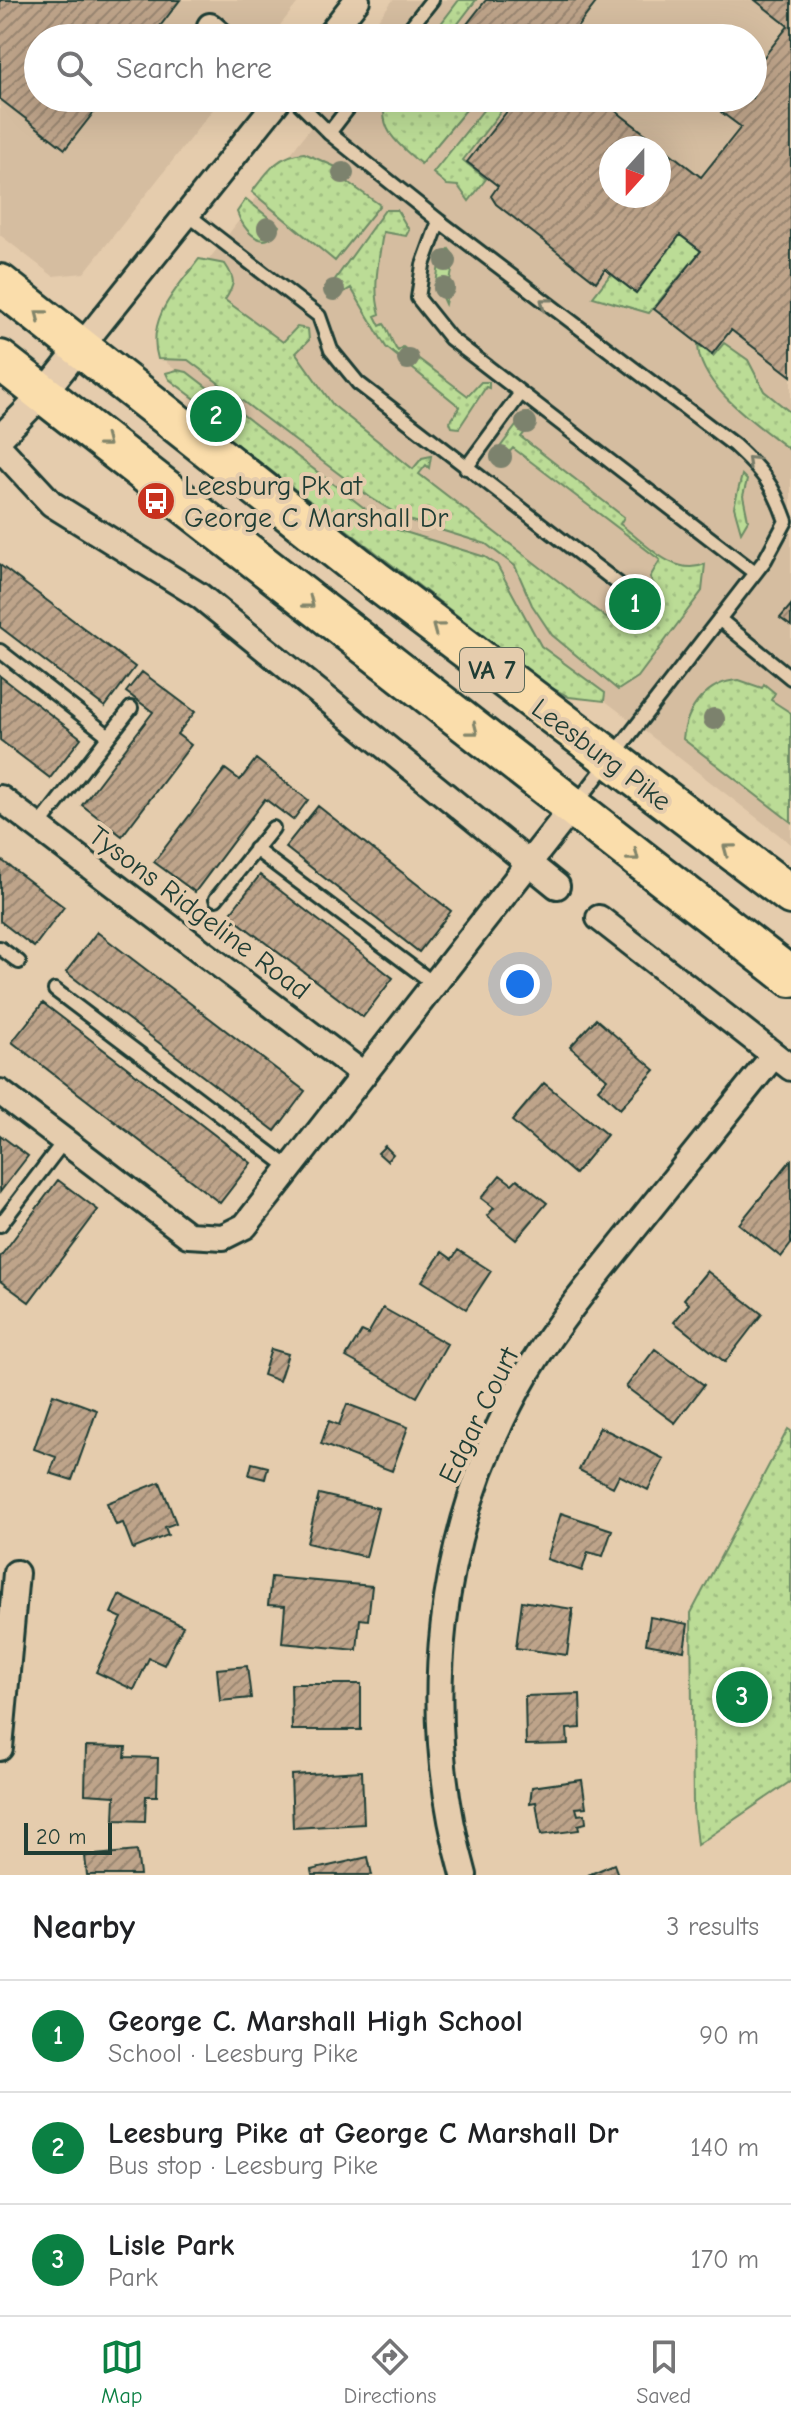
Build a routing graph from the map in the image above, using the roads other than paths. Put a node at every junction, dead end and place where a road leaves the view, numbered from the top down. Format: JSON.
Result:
{"nodes":[{"id":1,"x":357,"y":0,"type":"edge"},
{"id":2,"x":432,"y":0,"type":"edge"},
{"id":3,"x":338,"y":24,"type":"edge"},
{"id":4,"x":413,"y":24,"type":"edge"},
{"id":5,"x":269,"y":112,"type":"edge"},
{"id":6,"x":308,"y":112,"type":"edge"},
{"id":7,"x":345,"y":112,"type":"edge"},
{"id":8,"x":329,"y":133,"type":"junction"},
{"id":9,"x":187,"y":214,"type":"junction"},
{"id":10,"x":439,"y":221,"type":"junction"},
{"id":11,"x":0,"y":284,"type":"edge"},
{"id":12,"x":0,"y":360,"type":"edge"},
{"id":13,"x":62,"y":370,"type":"junction"},
{"id":14,"x":521,"y":393,"type":"junction"},
{"id":15,"x":0,"y":438,"type":"edge"},
{"id":16,"x":0,"y":448,"type":"edge"},
{"id":17,"x":466,"y":468,"type":"junction"},
{"id":18,"x":755,"y":573,"type":"junction"},
{"id":19,"x":633,"y":595,"type":"dead end"},
{"id":20,"x":719,"y":619,"type":"junction"},
{"id":21,"x":0,"y":651,"type":"edge"},
{"id":22,"x":791,"y":678,"type":"edge"},
{"id":23,"x":131,"y":708,"type":"dead end"},
{"id":24,"x":109,"y":736,"type":"junction"},
{"id":25,"x":610,"y":760,"type":"junction"},
{"id":26,"x":0,"y":798,"type":"edge"},
{"id":27,"x":572,"y":808,"type":"junction"},
{"id":28,"x":38,"y":827,"type":"junction"},
{"id":29,"x":273,"y":828,"type":"dead end"},
{"id":30,"x":255,"y":849,"type":"junction"},
{"id":31,"x":527,"y":862,"type":"junction"},
{"id":32,"x":557,"y":886,"type":"dead end"},
{"id":33,"x":791,"y":895,"type":"edge"},
{"id":34,"x":216,"y":899,"type":"dead end"},
{"id":35,"x":599,"y":918,"type":"dead end"},
{"id":36,"x":0,"y":948,"type":"edge"},
{"id":37,"x":19,"y":962,"type":"dead end"},
{"id":38,"x":791,"y":977,"type":"edge"},
{"id":39,"x":433,"y":983,"type":"junction"},
{"id":40,"x":55,"y":990,"type":"dead end"},
{"id":41,"x":782,"y":1062,"type":"edge"},
{"id":42,"x":363,"y":1074,"type":"junction"},
{"id":43,"x":0,"y":1092,"type":"edge"},
{"id":44,"x":64,"y":1141,"type":"junction"},
{"id":45,"x":290,"y":1168,"type":"junction"},
{"id":46,"x":0,"y":1225,"type":"edge"},
{"id":47,"x":16,"y":1573,"type":"dead end"},
{"id":48,"x":0,"y":1748,"type":"edge"},
{"id":49,"x":464,"y":1875,"type":"edge"}],
"edges":[{"from":1,"to":3,"type":"street"},
{"from":2,"to":4,"type":"lane"},
{"from":5,"to":9,"type":"street"},
{"from":6,"to":8,"type":"lane"},
{"from":7,"to":8,"type":"lane"},
{"from":8,"to":10,"type":"lane"},
{"from":9,"to":13,"type":"street"},
{"from":9,"to":17,"type":"lane"},
{"from":10,"to":14,"type":"lane"},
{"from":18,"to":10,"type":"lane","one_way":true},
{"from":13,"to":11,"type":"main road","name":"Leesburg Pike","number":"VA 7","one_way":true},
{"from":12,"to":13,"type":"main road","name":"Leesburg Pike","number":"VA 7"},
{"from":13,"to":15,"type":"street"},
{"from":25,"to":13,"type":"main road","name":"Leesburg Pike","number":"VA 7","one_way":true},
{"from":13,"to":27,"type":"main road","name":"Leesburg Pike","number":"VA 7","one_way":true},
{"from":14,"to":17,"type":"lane"},
{"from":14,"to":18,"type":"lane"},
{"from":16,"to":31,"type":"street"},
{"from":17,"to":19,"type":"lane"},
{"from":18,"to":20,"type":"lane"},
{"from":20,"to":22,"type":"lane"},
{"from":20,"to":25,"type":"lane"},
{"from":21,"to":24,"type":"lane"},
{"from":23,"to":24,"type":"lane"},
{"from":24,"to":28,"type":"lane"},
{"from":25,"to":27,"type":"lane"},
{"from":33,"to":25,"type":"main road","name":"Leesburg Pike","number":"VA 7","one_way":true},
{"from":26,"to":28,"type":"street","name":"Tysons Ridgeline Road"},
{"from":27,"to":31,"type":"street"},
{"from":27,"to":38,"type":"main road","name":"Leesburg Pike","number":"VA 7","one_way":true},
{"from":28,"to":42,"type":"street","name":"Tysons Ridgeline Road"},
{"from":29,"to":30,"type":"lane"},
{"from":30,"to":34,"type":"lane"},
{"from":30,"to":39,"type":"lane"},
{"from":31,"to":32,"type":"street"},
{"from":31,"to":39,"type":"street"},
{"from":35,"to":41,"type":"street"},
{"from":36,"to":37,"type":"lane"},
{"from":39,"to":42,"type":"street"},
{"from":40,"to":45,"type":"lane"},
{"from":41,"to":49,"type":"street","name":"Edgar Court"},
{"from":42,"to":45,"type":"street"},
{"from":43,"to":44,"type":"street"},
{"from":44,"to":45,"type":"street"},
{"from":44,"to":46,"type":"lane"},
{"from":47,"to":48,"type":"street"}]}
